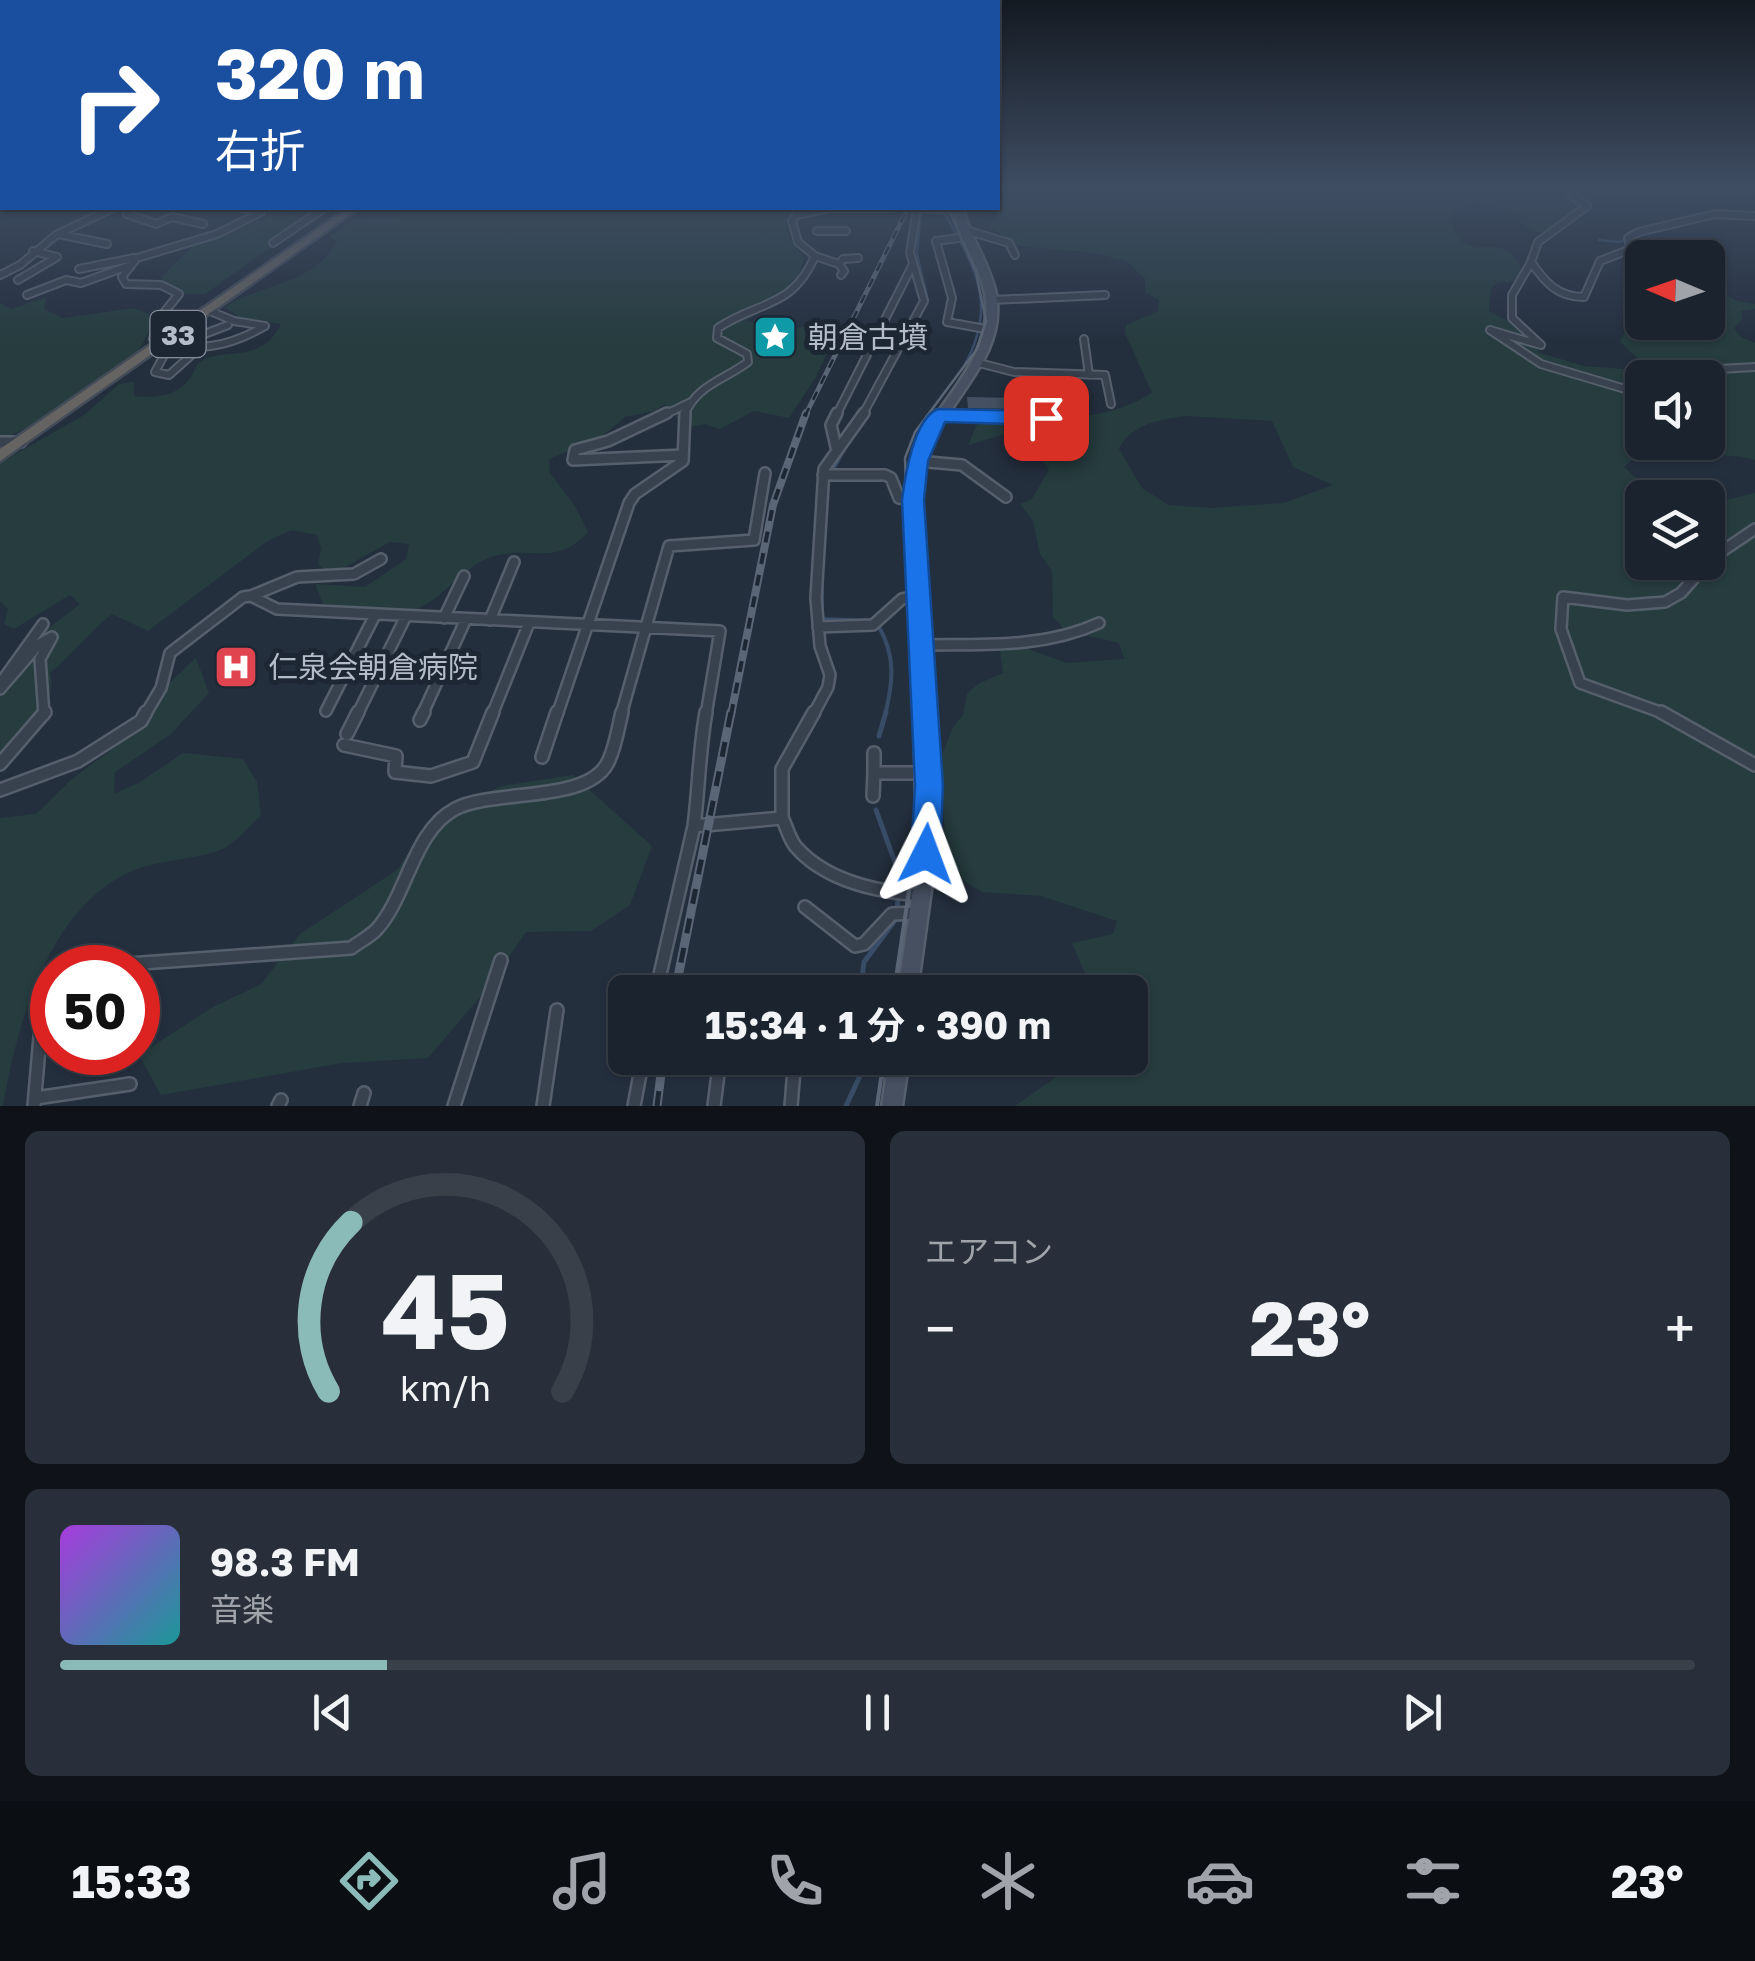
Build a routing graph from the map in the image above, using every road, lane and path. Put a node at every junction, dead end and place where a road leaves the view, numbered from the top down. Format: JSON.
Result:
{"nodes":[{"id":1,"x":51,"y":239,"type":"edge"},
{"id":2,"x":80,"y":239,"type":"edge"},
{"id":3,"x":202,"y":239,"type":"edge"},
{"id":4,"x":279,"y":239,"type":"edge"},
{"id":5,"x":311,"y":239,"type":"edge"},
{"id":6,"x":797,"y":239,"type":"edge"},
{"id":7,"x":912,"y":239,"type":"edge"},
{"id":8,"x":944,"y":239,"type":"edge"},
{"id":9,"x":967,"y":239,"type":"edge"},
{"id":10,"x":989,"y":239,"type":"edge"},
{"id":11,"x":1543,"y":239,"type":"edge"},
{"id":12,"x":1628,"y":239,"type":"edge"},
{"id":13,"x":273,"y":243,"type":"dead end"},
{"id":14,"x":106,"y":244,"type":"dead end"},
{"id":15,"x":32,"y":251,"type":"junction"},
{"id":16,"x":1015,"y":255,"type":"dead end"},
{"id":17,"x":815,"y":256,"type":"junction"},
{"id":18,"x":137,"y":258,"type":"junction"},
{"id":19,"x":858,"y":258,"type":"dead end"},
{"id":20,"x":1531,"y":262,"type":"junction"},
{"id":21,"x":839,"y":264,"type":"junction"},
{"id":22,"x":913,"y":264,"type":"junction"},
{"id":23,"x":20,"y":265,"type":"junction"},
{"id":24,"x":128,"y":266,"type":"junction"},
{"id":25,"x":79,"y":268,"type":"dead end"},
{"id":26,"x":0,"y":275,"type":"edge"},
{"id":27,"x":841,"y":275,"type":"dead end"},
{"id":28,"x":790,"y":293,"type":"junction"},
{"id":29,"x":26,"y":294,"type":"dead end"},
{"id":30,"x":1104,"y":296,"type":"dead end"},
{"id":31,"x":992,"y":300,"type":"junction"},
{"id":32,"x":777,"y":310,"type":"dead end"},
{"id":33,"x":210,"y":311,"type":"junction"},
{"id":34,"x":228,"y":326,"type":"dead end"},
{"id":35,"x":991,"y":330,"type":"junction"},
{"id":36,"x":1084,"y":339,"type":"dead end"},
{"id":37,"x":169,"y":345,"type":"junction"},
{"id":38,"x":197,"y":350,"type":"junction"},
{"id":39,"x":979,"y":363,"type":"junction"},
{"id":40,"x":1755,"y":367,"type":"edge"},
{"id":41,"x":1725,"y":369,"type":"edge"},
{"id":42,"x":1089,"y":375,"type":"junction"},
{"id":43,"x":1625,"y":389,"type":"edge"},
{"id":44,"x":692,"y":402,"type":"junction"},
{"id":45,"x":1111,"y":404,"type":"dead end"},
{"id":46,"x":1083,"y":410,"type":"dead end"},
{"id":47,"x":938,"y":415,"type":"junction"},
{"id":48,"x":0,"y":442,"type":"edge"},
{"id":49,"x":21,"y":442,"type":"junction"},
{"id":50,"x":836,"y":447,"type":"junction"},
{"id":51,"x":683,"y":455,"type":"junction"},
{"id":52,"x":0,"y":456,"type":"edge"},
{"id":53,"x":917,"y":461,"type":"junction"},
{"id":54,"x":765,"y":473,"type":"dead end"},
{"id":55,"x":823,"y":475,"type":"junction"},
{"id":56,"x":1006,"y":497,"type":"dead end"},
{"id":57,"x":913,"y":500,"type":"junction"},
{"id":58,"x":1755,"y":529,"type":"edge"},
{"id":59,"x":381,"y":559,"type":"dead end"},
{"id":60,"x":514,"y":562,"type":"dead end"},
{"id":61,"x":464,"y":576,"type":"dead end"},
{"id":62,"x":251,"y":596,"type":"junction"},
{"id":63,"x":918,"y":596,"type":"junction"},
{"id":64,"x":375,"y":615,"type":"junction"},
{"id":65,"x":406,"y":616,"type":"junction"},
{"id":66,"x":444,"y":618,"type":"junction"},
{"id":67,"x":466,"y":619,"type":"junction"},
{"id":68,"x":490,"y":620,"type":"junction"},
{"id":69,"x":529,"y":623,"type":"junction"},
{"id":70,"x":1099,"y":623,"type":"dead end"},
{"id":71,"x":43,"y":624,"type":"dead end"},
{"id":72,"x":590,"y":624,"type":"junction"},
{"id":73,"x":648,"y":626,"type":"junction"},
{"id":74,"x":818,"y":628,"type":"junction"},
{"id":75,"x":920,"y":645,"type":"junction"},
{"id":76,"x":0,"y":686,"type":"edge"},
{"id":77,"x":326,"y":711,"type":"dead end"},
{"id":78,"x":420,"y":720,"type":"dead end"},
{"id":79,"x":874,"y":753,"type":"dead end"},
{"id":80,"x":542,"y":757,"type":"dead end"},
{"id":81,"x":0,"y":764,"type":"edge"},
{"id":82,"x":1755,"y":765,"type":"edge"},
{"id":83,"x":874,"y":773,"type":"junction"},
{"id":84,"x":928,"y":773,"type":"junction"},
{"id":85,"x":0,"y":790,"type":"edge"},
{"id":86,"x":873,"y":796,"type":"dead end"},
{"id":87,"x":782,"y":818,"type":"junction"},
{"id":88,"x":694,"y":826,"type":"junction"},
{"id":89,"x":898,"y":893,"type":"joint"},
{"id":90,"x":921,"y":895,"type":"junction"},
{"id":91,"x":804,"y":907,"type":"dead end"},
{"id":92,"x":918,"y":913,"type":"junction"},
{"id":93,"x":501,"y":960,"type":"dead end"},
{"id":94,"x":160,"y":962,"type":"edge"},
{"id":95,"x":660,"y":975,"type":"edge"},
{"id":96,"x":909,"y":975,"type":"edge"},
{"id":97,"x":557,"y":1010,"type":"dead end"},
{"id":98,"x":41,"y":1075,"type":"edge"},
{"id":99,"x":640,"y":1075,"type":"edge"},
{"id":100,"x":718,"y":1075,"type":"edge"},
{"id":101,"x":794,"y":1075,"type":"edge"},
{"id":102,"x":890,"y":1075,"type":"edge"},
{"id":103,"x":130,"y":1084,"type":"dead end"},
{"id":104,"x":35,"y":1102,"type":"edge"},
{"id":105,"x":454,"y":1106,"type":"edge"},
{"id":106,"x":543,"y":1106,"type":"edge"},
{"id":107,"x":634,"y":1106,"type":"edge"},
{"id":108,"x":714,"y":1106,"type":"edge"},
{"id":109,"x":791,"y":1106,"type":"edge"},
{"id":110,"x":892,"y":1106,"type":"edge"}],
"edges":[{"from":1,"to":15,"type":"street"},
{"from":2,"to":14,"type":"street"},
{"from":3,"to":18,"type":"street"},
{"from":4,"to":13,"type":"street"},
{"from":5,"to":33,"type":"highway","number":"33"},
{"from":6,"to":17,"type":"street"},
{"from":7,"to":22,"type":"street"},
{"from":8,"to":35,"type":"street"},
{"from":9,"to":31,"type":"main road"},
{"from":10,"to":16,"type":"street"},
{"from":11,"to":20,"type":"street"},
{"from":12,"to":20,"type":"street"},
{"from":15,"to":23,"type":"street"},
{"from":15,"to":23,"type":"street"},
{"from":17,"to":21,"type":"street"},
{"from":17,"to":28,"type":"street"},
{"from":18,"to":24,"type":"street"},
{"from":18,"to":25,"type":"street"},
{"from":19,"to":21,"type":"street"},
{"from":20,"to":43,"type":"street"},
{"from":21,"to":27,"type":"street"},
{"from":22,"to":50,"type":"street"},
{"from":22,"to":50,"type":"street"},
{"from":23,"to":26,"type":"street"},
{"from":24,"to":29,"type":"street"},
{"from":24,"to":37,"type":"street"},
{"from":28,"to":32,"type":"street"},
{"from":28,"to":44,"type":"street"},
{"from":30,"to":31,"type":"street"},
{"from":31,"to":35,"type":"main road"},
{"from":33,"to":37,"type":"highway","number":"33"},
{"from":33,"to":38,"type":"street"},
{"from":34,"to":37,"type":"street"},
{"from":35,"to":39,"type":"main road"},
{"from":36,"to":42,"type":"street"},
{"from":37,"to":38,"type":"street"},
{"from":37,"to":38,"type":"street"},
{"from":37,"to":49,"type":"highway","number":"33"},
{"from":39,"to":42,"type":"street"},
{"from":39,"to":47,"type":"main road"},
{"from":40,"to":41,"type":"street"},
{"from":42,"to":45,"type":"street"},
{"from":44,"to":51,"type":"street"},
{"from":44,"to":51,"type":"street"},
{"from":46,"to":47,"type":"street"},
{"from":47,"to":53,"type":"main road"},
{"from":48,"to":49,"type":"street"},
{"from":49,"to":52,"type":"highway","number":"33"},
{"from":50,"to":55,"type":"street"},
{"from":51,"to":72,"type":"street"},
{"from":53,"to":56,"type":"street"},
{"from":53,"to":57,"type":"main road"},
{"from":54,"to":73,"type":"street"},
{"from":55,"to":57,"type":"street"},
{"from":55,"to":74,"type":"street"},
{"from":57,"to":63,"type":"main road"},
{"from":58,"to":82,"type":"street"},
{"from":59,"to":62,"type":"street"},
{"from":60,"to":68,"type":"street"},
{"from":61,"to":66,"type":"street"},
{"from":62,"to":64,"type":"street"},
{"from":62,"to":85,"type":"street"},
{"from":63,"to":74,"type":"street"},
{"from":63,"to":75,"type":"main road"},
{"from":64,"to":65,"type":"street"},
{"from":64,"to":77,"type":"street"},
{"from":65,"to":66,"type":"street"},
{"from":65,"to":69,"type":"street"},
{"from":66,"to":67,"type":"street"},
{"from":67,"to":68,"type":"street"},
{"from":67,"to":78,"type":"street"},
{"from":68,"to":69,"type":"street"},
{"from":69,"to":72,"type":"street"},
{"from":70,"to":75,"type":"street"},
{"from":71,"to":76,"type":"street"},
{"from":72,"to":73,"type":"street"},
{"from":72,"to":80,"type":"street"},
{"from":73,"to":88,"type":"street"},
{"from":73,"to":94,"type":"street"},
{"from":74,"to":87,"type":"street"},
{"from":75,"to":84,"type":"main road"},
{"from":76,"to":81,"type":"street"},
{"from":79,"to":83,"type":"street"},
{"from":83,"to":84,"type":"street"},
{"from":83,"to":86,"type":"street"},
{"from":84,"to":90,"type":"main road"},
{"from":87,"to":88,"type":"street"},
{"from":87,"to":89,"type":"street"},
{"from":88,"to":95,"type":"street"},
{"from":89,"to":90,"type":"street"},
{"from":90,"to":92,"type":"main road"},
{"from":91,"to":92,"type":"street"},
{"from":92,"to":96,"type":"main road"},
{"from":93,"to":105,"type":"street"},
{"from":97,"to":106,"type":"street"},
{"from":98,"to":104,"type":"street"},
{"from":99,"to":107,"type":"street"},
{"from":100,"to":108,"type":"street"},
{"from":101,"to":109,"type":"street"},
{"from":102,"to":110,"type":"main road"},
{"from":103,"to":104,"type":"street"}]}
